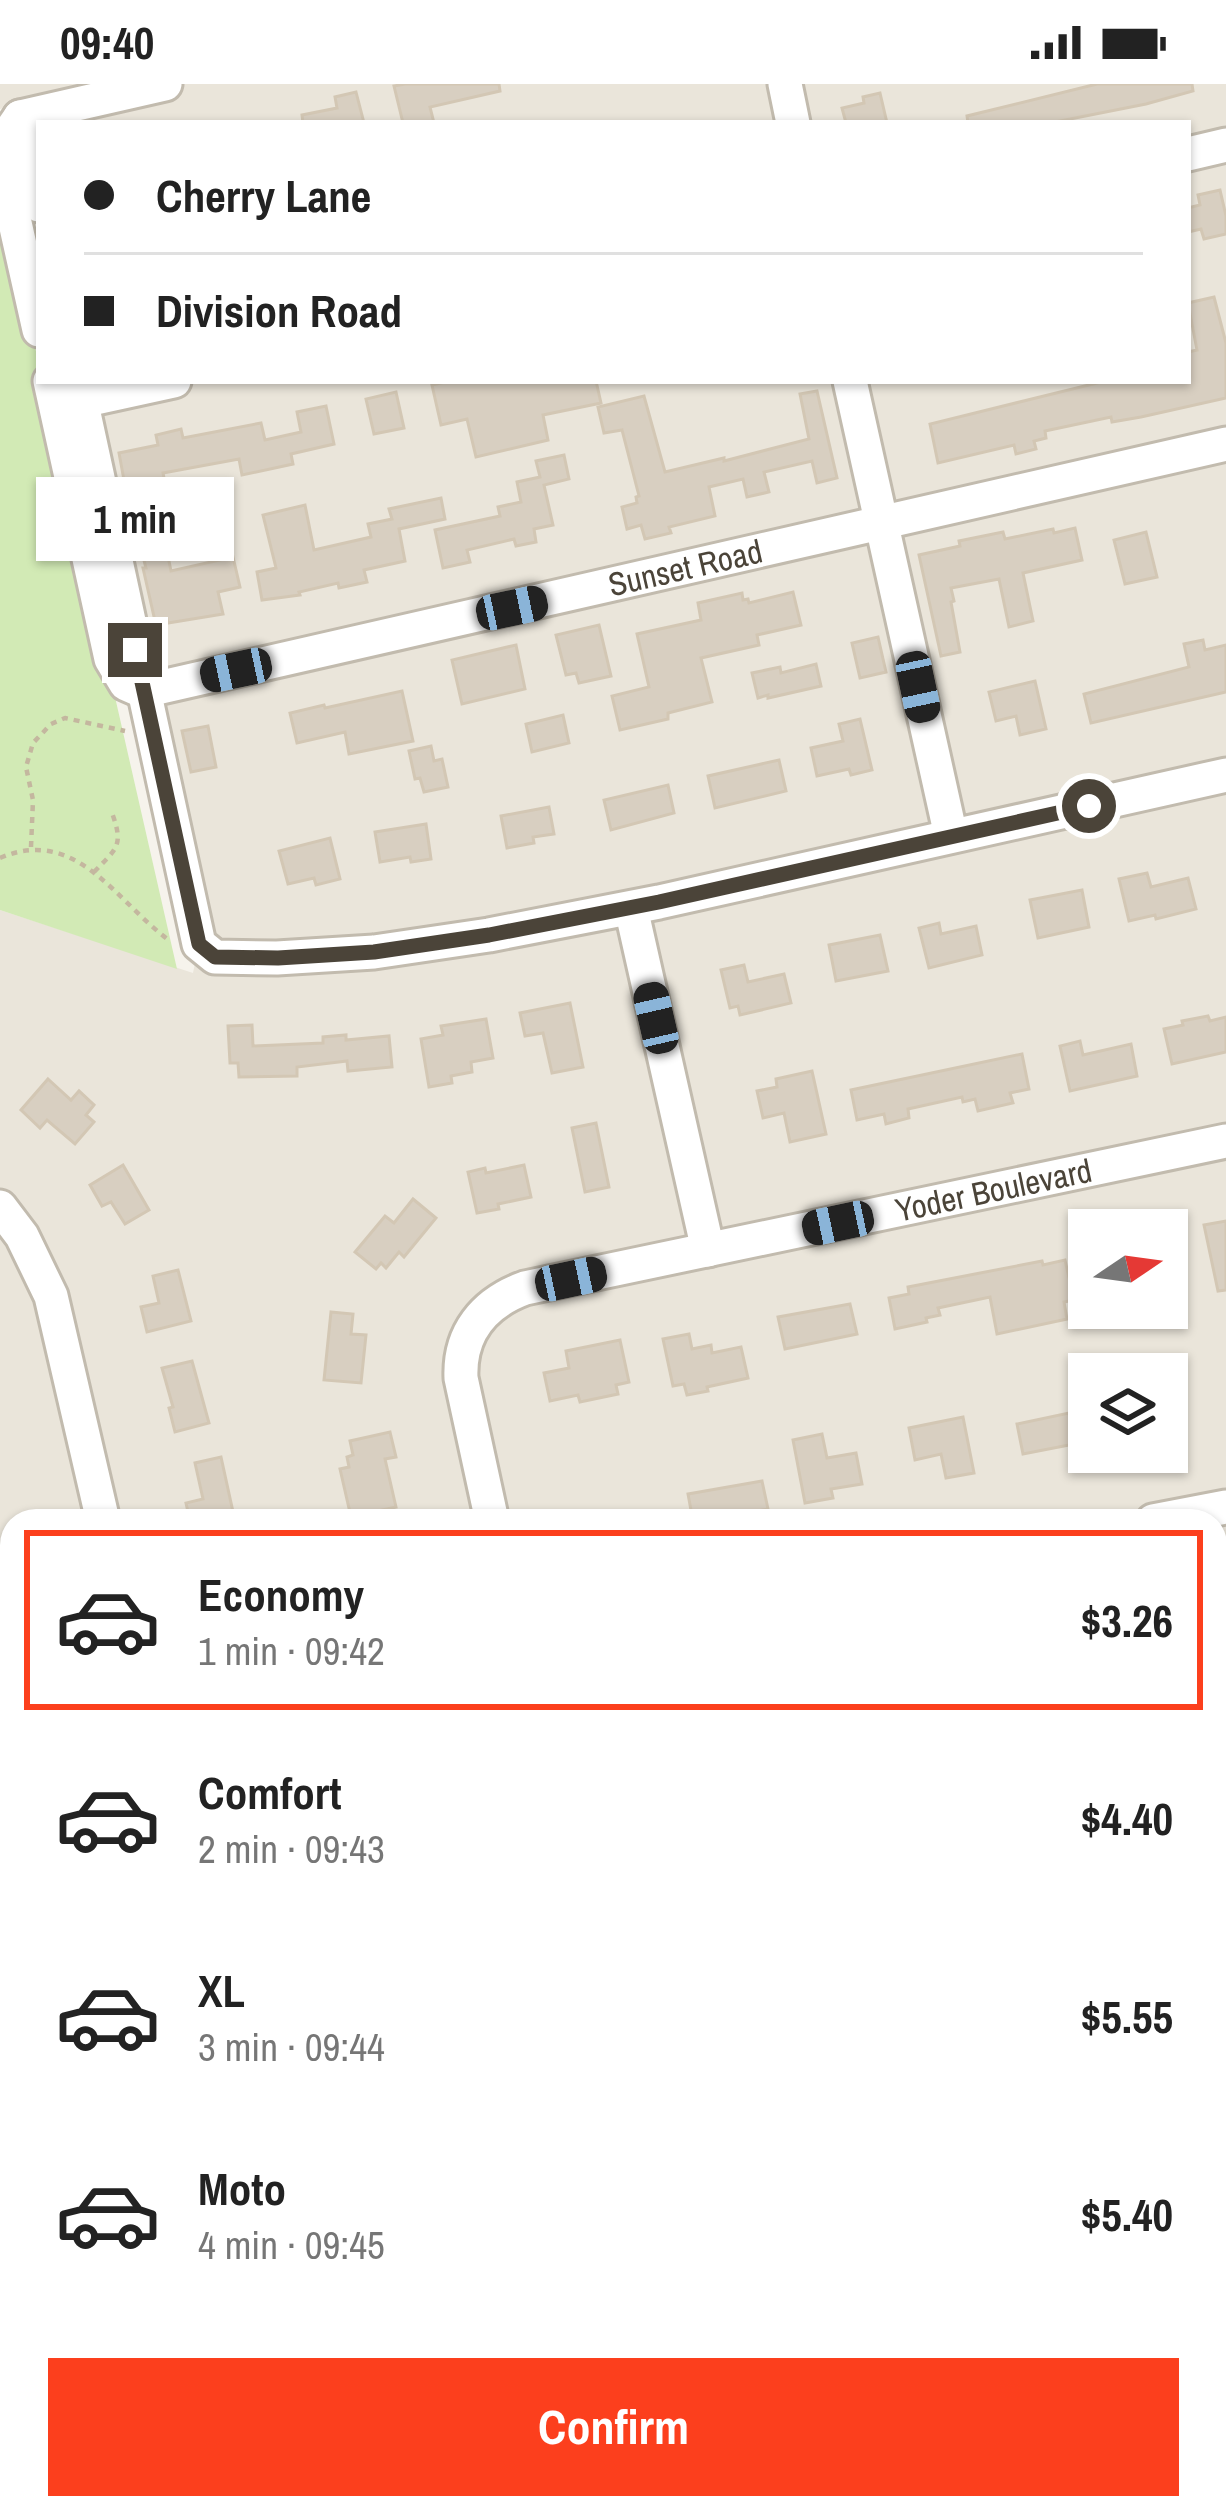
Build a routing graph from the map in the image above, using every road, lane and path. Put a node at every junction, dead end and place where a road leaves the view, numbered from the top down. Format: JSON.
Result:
{"nodes":[{"id":1,"x":164,"y":84,"type":"edge"},
{"id":2,"x":784,"y":84,"type":"edge"},
{"id":3,"x":20,"y":117,"type":"junction"},
{"id":4,"x":792,"y":120,"type":"edge"},
{"id":5,"x":1226,"y":145,"type":"edge"},
{"id":6,"x":1191,"y":153,"type":"edge"},
{"id":7,"x":36,"y":191,"type":"edge"},
{"id":8,"x":36,"y":316,"type":"edge"},
{"id":9,"x":147,"y":384,"type":"edge"},
{"id":10,"x":851,"y":384,"type":"edge"},
{"id":11,"x":66,"y":393,"type":"edge"},
{"id":12,"x":1226,"y":444,"type":"edge"},
{"id":13,"x":881,"y":524,"type":"junction"},
{"id":14,"x":143,"y":691,"type":"junction"},
{"id":15,"x":154,"y":738,"type":"junction"},
{"id":16,"x":1226,"y":775,"type":"edge"},
{"id":17,"x":112,"y":812,"type":"dead end"},
{"id":18,"x":952,"y":836,"type":"junction"},
{"id":19,"x":31,"y":847,"type":"junction"},
{"id":20,"x":0,"y":858,"type":"edge"},
{"id":21,"x":94,"y":872,"type":"junction"},
{"id":22,"x":631,"y":908,"type":"junction"},
{"id":23,"x":199,"y":944,"type":"junction"},
{"id":24,"x":1226,"y":1141,"type":"edge"},
{"id":25,"x":0,"y":1207,"type":"edge"},
{"id":26,"x":708,"y":1250,"type":"junction"},
{"id":27,"x":100,"y":1509,"type":"edge"},
{"id":28,"x":490,"y":1509,"type":"edge"}],
"edges":[{"from":1,"to":3,"type":"street"},
{"from":2,"to":4,"type":"street"},
{"from":3,"to":7,"type":"street"},
{"from":3,"to":8,"type":"street"},
{"from":5,"to":6,"type":"street"},
{"from":9,"to":11,"type":"street"},
{"from":10,"to":13,"type":"street"},
{"from":11,"to":14,"type":"street"},
{"from":12,"to":13,"type":"street","name":"Sunset Road"},
{"from":13,"to":14,"type":"street","name":"Sunset Road"},
{"from":13,"to":18,"type":"street"},
{"from":14,"to":15,"type":"street"},
{"from":15,"to":19,"type":"path"},
{"from":15,"to":23,"type":"street"},
{"from":16,"to":18,"type":"street"},
{"from":17,"to":21,"type":"path"},
{"from":18,"to":22,"type":"street"},
{"from":19,"to":20,"type":"path"},
{"from":19,"to":21,"type":"path"},
{"from":21,"to":23,"type":"path"},
{"from":22,"to":23,"type":"street"},
{"from":22,"to":26,"type":"street"},
{"from":24,"to":26,"type":"street","name":"Yoder Boulevard"},
{"from":25,"to":27,"type":"street"},
{"from":26,"to":28,"type":"street","name":"Yoder Boulevard"}]}
